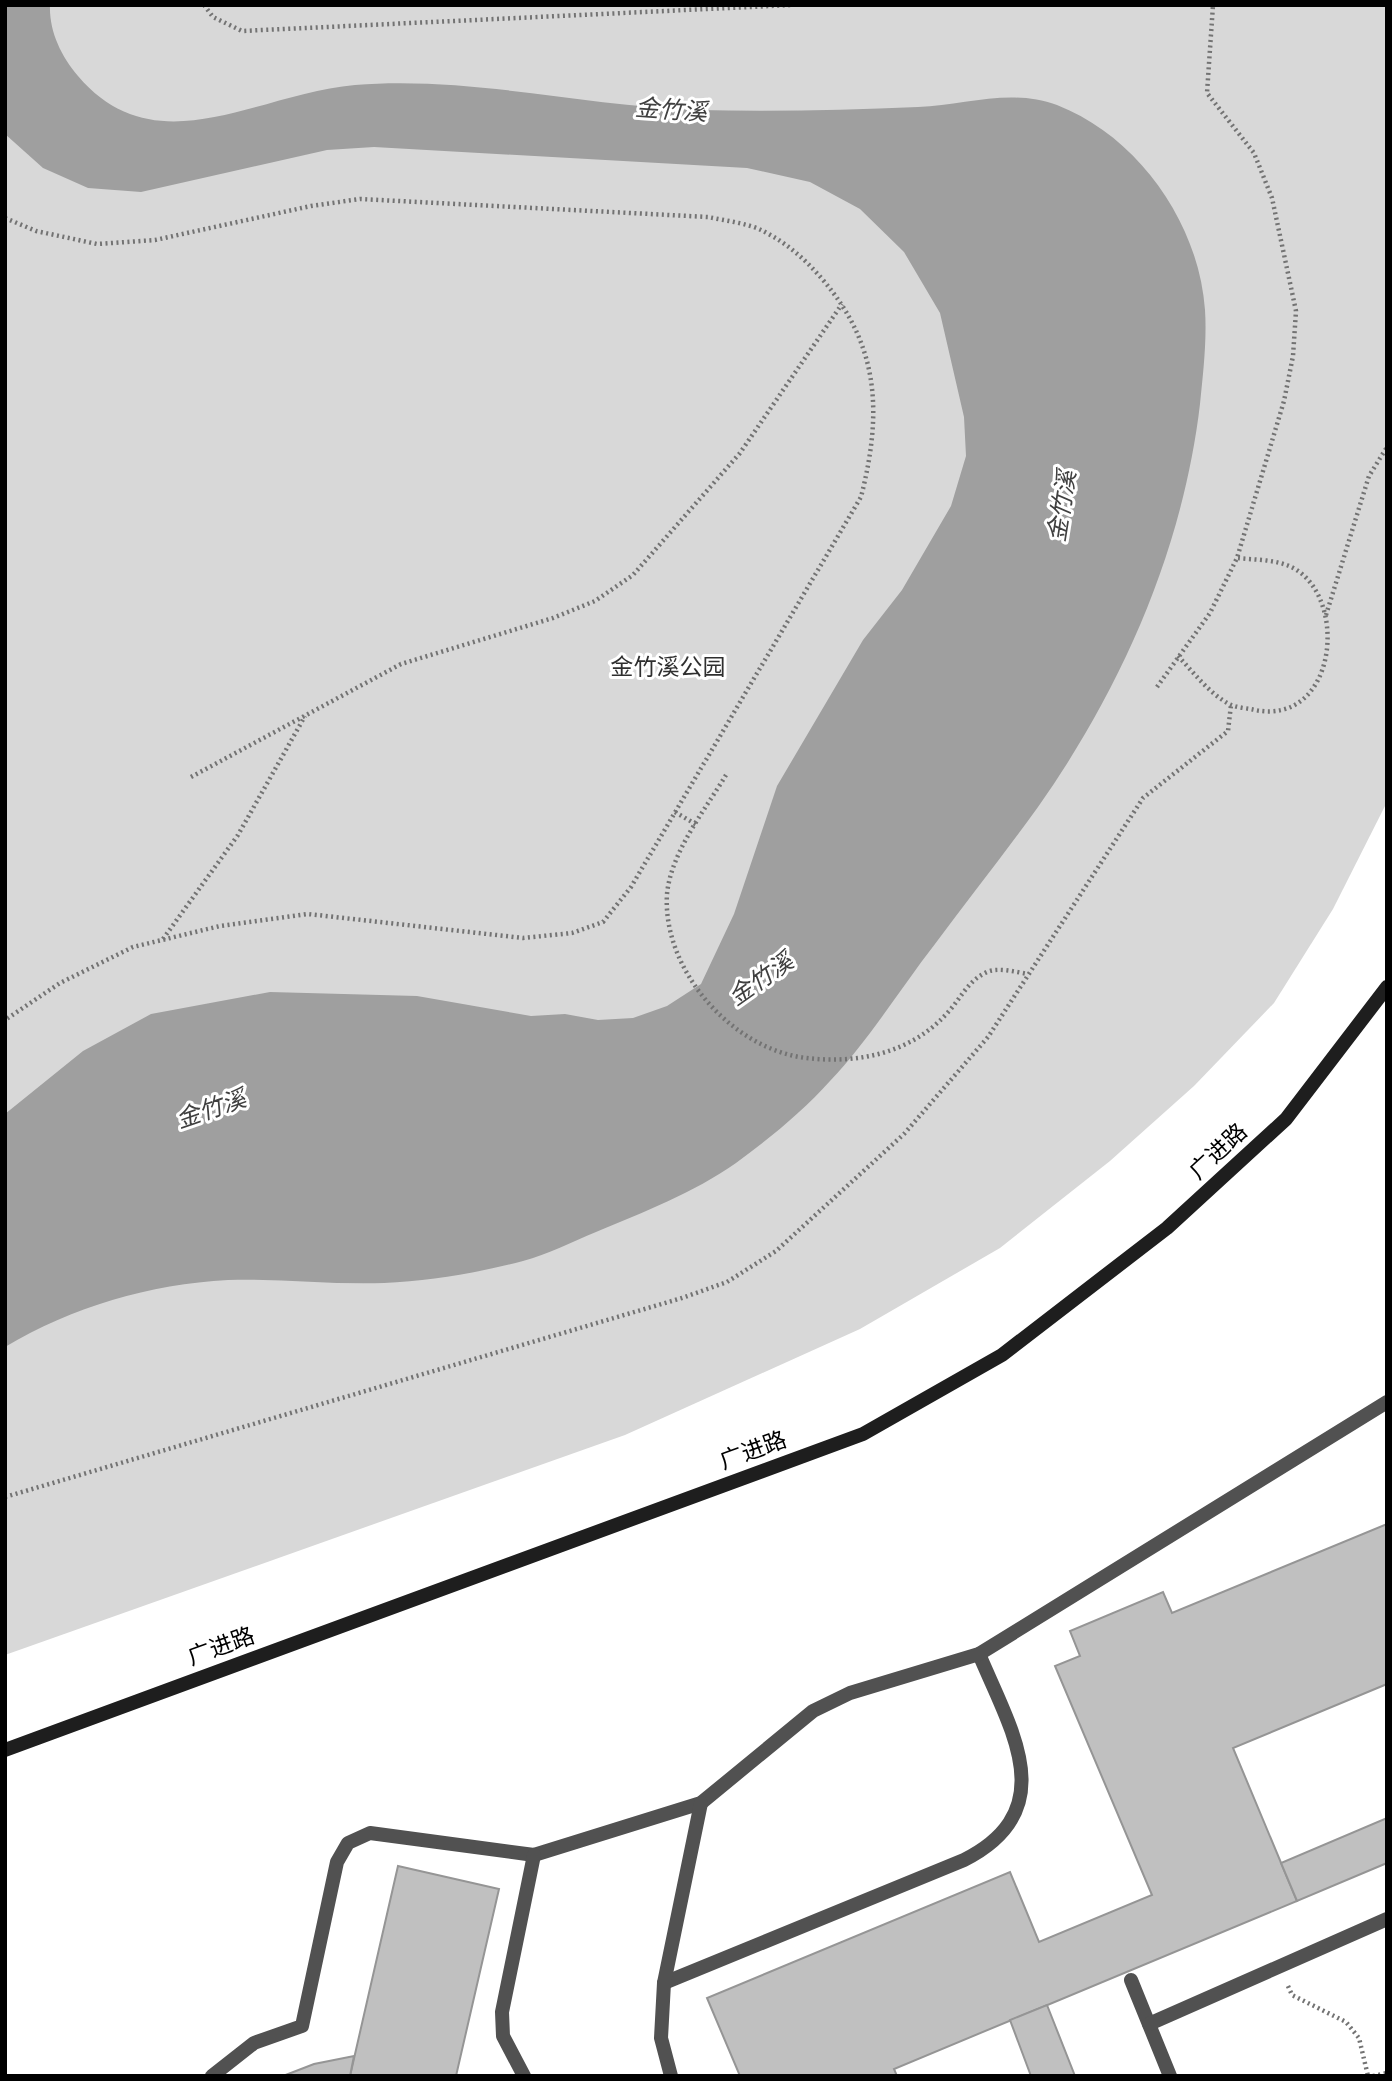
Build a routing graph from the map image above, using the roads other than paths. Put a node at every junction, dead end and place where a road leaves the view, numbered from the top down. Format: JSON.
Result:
{"nodes":[{"id":1,"x":1387,"y":987,"type":"edge"},
{"id":2,"x":1387,"y":1402,"type":"edge"},
{"id":3,"x":979,"y":1654,"type":"junction"},
{"id":4,"x":5,"y":1750,"type":"edge"},
{"id":5,"x":701,"y":1803,"type":"junction"},
{"id":6,"x":534,"y":1855,"type":"junction"},
{"id":7,"x":1387,"y":1919,"type":"edge"},
{"id":8,"x":1131,"y":1980,"type":"dead end"},
{"id":9,"x":664,"y":1983,"type":"junction"},
{"id":10,"x":1149,"y":2024,"type":"junction"},
{"id":11,"x":212,"y":2076,"type":"edge"},
{"id":12,"x":524,"y":2076,"type":"edge"},
{"id":13,"x":671,"y":2076,"type":"edge"},
{"id":14,"x":1170,"y":2076,"type":"edge"}],
"edges":[{"from":1,"to":4,"type":"street","name":"广进路"},
{"from":2,"to":3,"type":"street"},
{"from":3,"to":5,"type":"street"},
{"from":3,"to":9,"type":"street"},
{"from":5,"to":6,"type":"street"},
{"from":5,"to":9,"type":"street"},
{"from":6,"to":11,"type":"street"},
{"from":6,"to":12,"type":"street"},
{"from":7,"to":10,"type":"street"},
{"from":8,"to":10,"type":"street"},
{"from":9,"to":13,"type":"street"},
{"from":10,"to":14,"type":"street"}]}
